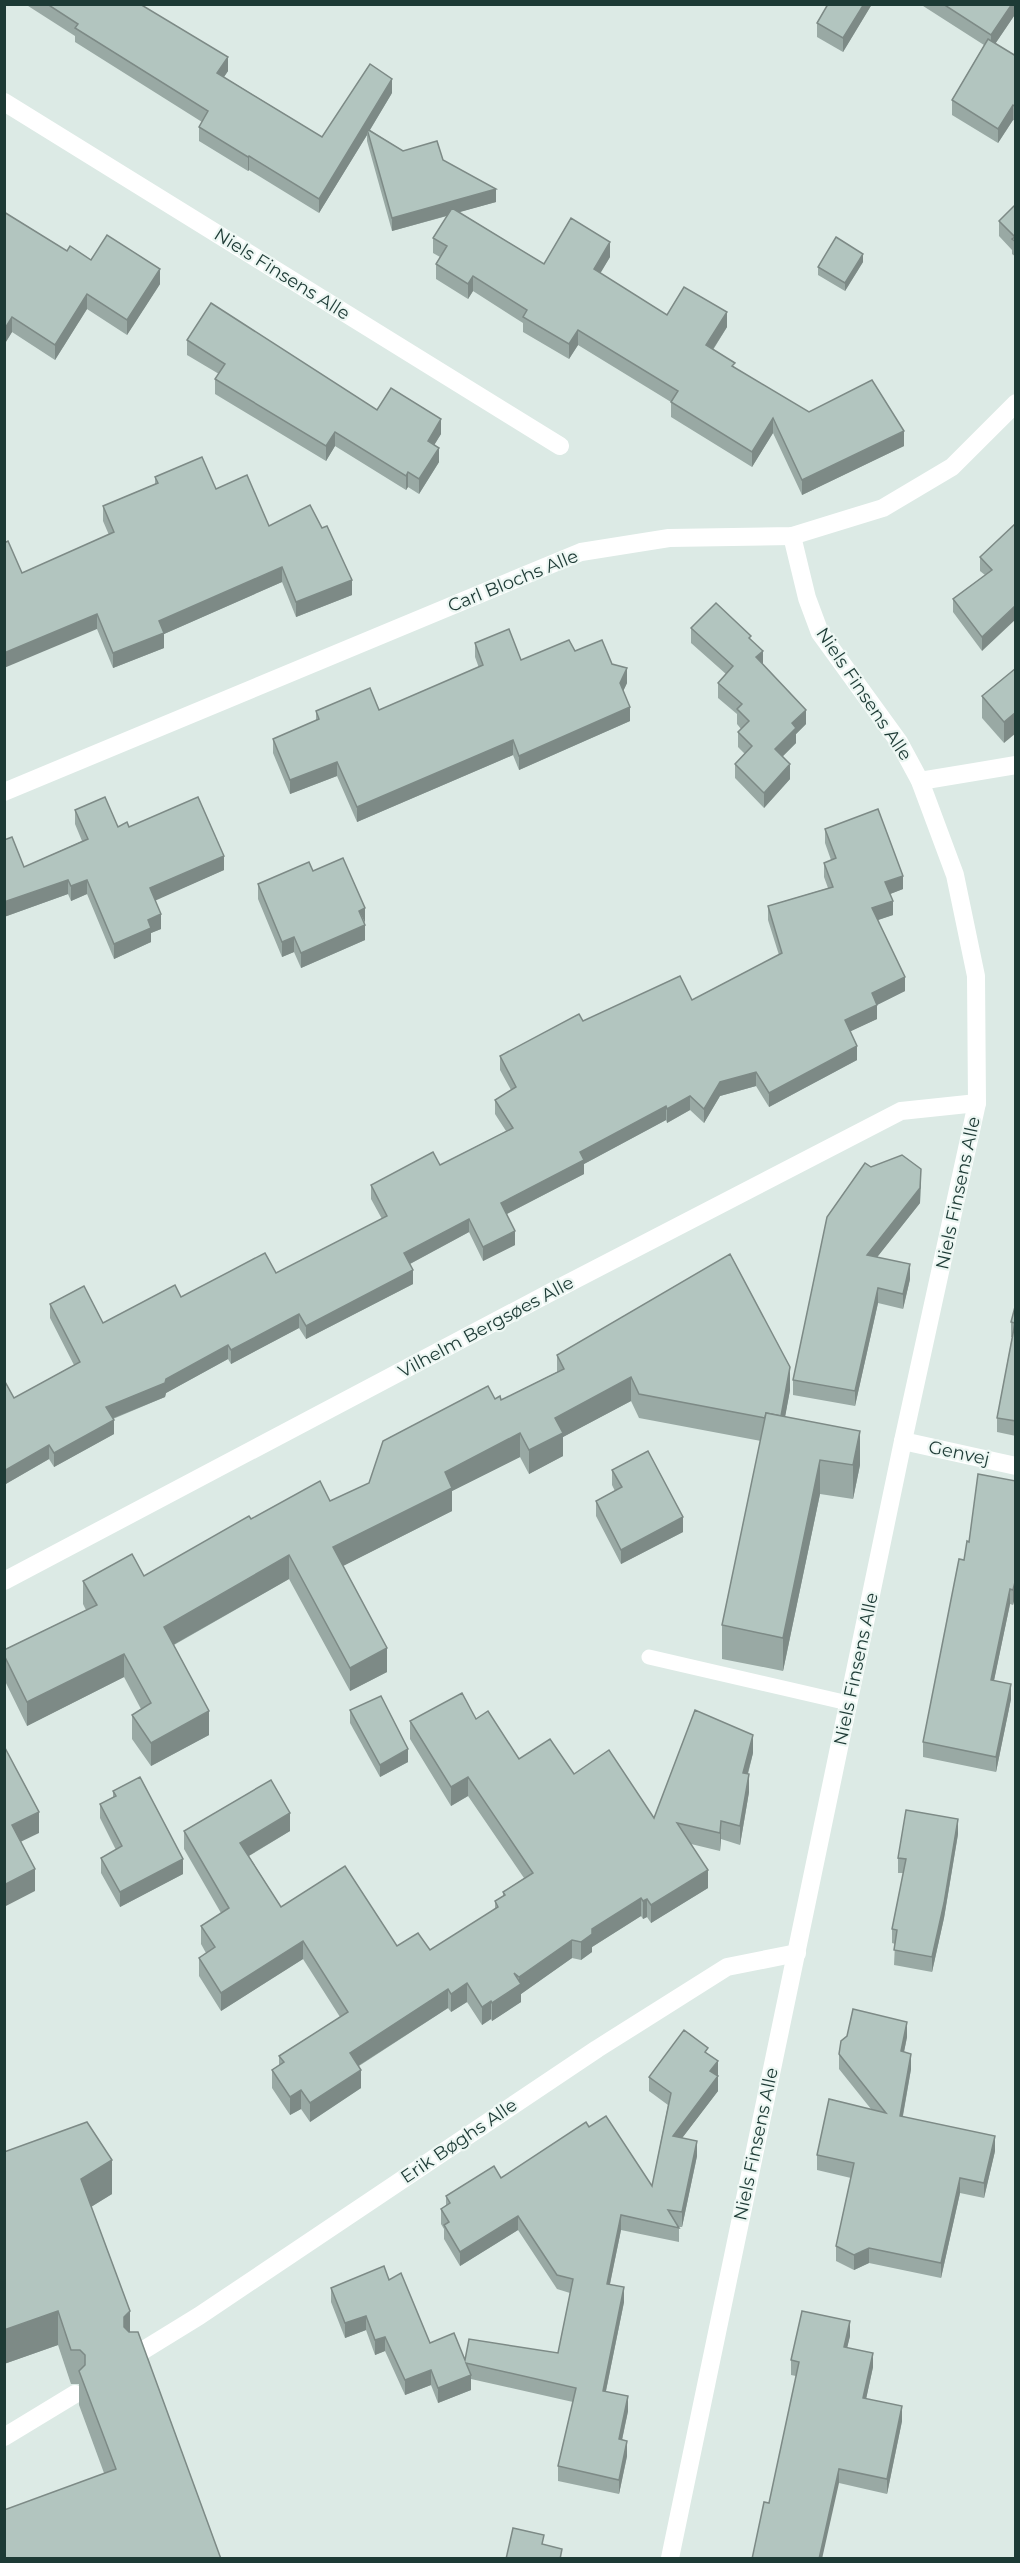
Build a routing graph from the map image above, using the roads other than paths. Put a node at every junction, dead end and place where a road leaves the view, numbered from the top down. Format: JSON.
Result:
{"nodes":[{"id":1,"x":4,"y":102,"type":"edge"},
{"id":2,"x":1016,"y":403,"type":"edge"},
{"id":3,"x":560,"y":447,"type":"dead end"},
{"id":4,"x":792,"y":536,"type":"junction"},
{"id":5,"x":1016,"y":765,"type":"edge"},
{"id":6,"x":920,"y":781,"type":"junction"},
{"id":7,"x":4,"y":792,"type":"edge"},
{"id":8,"x":977,"y":1103,"type":"junction"},
{"id":9,"x":903,"y":1441,"type":"junction"},
{"id":10,"x":1016,"y":1466,"type":"edge"},
{"id":11,"x":4,"y":1581,"type":"edge"},
{"id":12,"x":649,"y":1657,"type":"dead end"},
{"id":13,"x":848,"y":1703,"type":"junction"},
{"id":14,"x":797,"y":1953,"type":"junction"},
{"id":15,"x":134,"y":2356,"type":"edge"},
{"id":16,"x":75,"y":2394,"type":"edge"},
{"id":17,"x":4,"y":2437,"type":"edge"},
{"id":18,"x":670,"y":2559,"type":"edge"}],
"edges":[{"from":1,"to":3,"type":"street","name":"Niels Finsens Alle"},
{"from":2,"to":4,"type":"street","name":"Carl Blochs Alle"},
{"from":4,"to":6,"type":"street","name":"Niels Finsens Alle"},
{"from":4,"to":7,"type":"street","name":"Carl Blochs Alle"},
{"from":5,"to":6,"type":"street","name":"Niels Finsens Alle"},
{"from":6,"to":8,"type":"street","name":"Niels Finsens Alle"},
{"from":8,"to":9,"type":"street","name":"Niels Finsens Alle"},
{"from":8,"to":11,"type":"street","name":"Vilhelm Bergsøes Alle"},
{"from":9,"to":10,"type":"street","name":"Genvej"},
{"from":9,"to":13,"type":"street","name":"Niels Finsens Alle"},
{"from":12,"to":13,"type":"lane"},
{"from":13,"to":14,"type":"street","name":"Niels Finsens Alle"},
{"from":14,"to":15,"type":"street","name":"Erik Bøghs Alle"},
{"from":14,"to":18,"type":"street","name":"Niels Finsens Alle"},
{"from":16,"to":17,"type":"street"}]}
